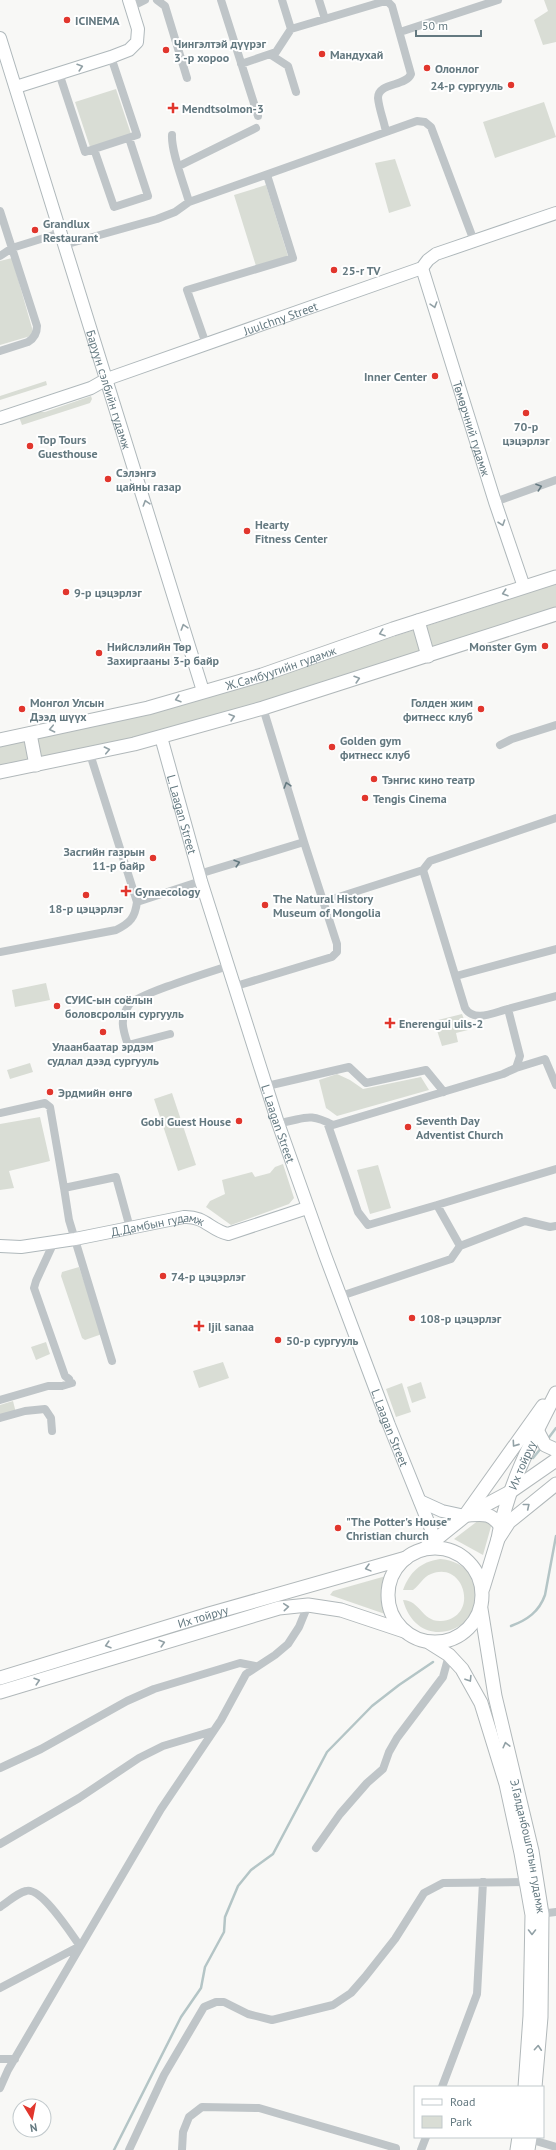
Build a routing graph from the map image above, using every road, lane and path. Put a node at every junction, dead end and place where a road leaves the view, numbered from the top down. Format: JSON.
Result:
{"nodes":[{"id":1,"x":145,"y":0,"type":"edge"},
{"id":2,"x":158,"y":0,"type":"edge"},
{"id":3,"x":221,"y":0,"type":"edge"},
{"id":4,"x":282,"y":0,"type":"edge"},
{"id":5,"x":319,"y":0,"type":"edge"},
{"id":6,"x":498,"y":0,"type":"edge"},
{"id":7,"x":130,"y":4,"type":"edge"},
{"id":8,"x":325,"y":19,"type":"junction"},
{"id":9,"x":291,"y":29,"type":"junction"},
{"id":10,"x":400,"y":32,"type":"junction"},
{"id":11,"x":0,"y":38,"type":"edge"},
{"id":12,"x":271,"y":55,"type":"junction"},
{"id":13,"x":111,"y":57,"type":"junction"},
{"id":14,"x":241,"y":64,"type":"junction"},
{"id":15,"x":59,"y":73,"type":"junction"},
{"id":16,"x":187,"y":78,"type":"dead end"},
{"id":17,"x":16,"y":87,"type":"junction"},
{"id":18,"x":296,"y":92,"type":"dead end"},
{"id":19,"x":258,"y":116,"type":"dead end"},
{"id":20,"x":256,"y":128,"type":"dead end"},
{"id":21,"x":386,"y":132,"type":"junction"},
{"id":22,"x":172,"y":135,"type":"dead end"},
{"id":23,"x":129,"y":138,"type":"junction"},
{"id":24,"x":94,"y":149,"type":"junction"},
{"id":25,"x":180,"y":166,"type":"junction"},
{"id":26,"x":267,"y":175,"type":"junction"},
{"id":27,"x":189,"y":202,"type":"junction"},
{"id":28,"x":0,"y":211,"type":"edge"},
{"id":29,"x":556,"y":213,"type":"edge"},
{"id":30,"x":60,"y":233,"type":"junction"},
{"id":31,"x":474,"y":241,"type":"junction"},
{"id":32,"x":64,"y":245,"type":"junction"},
{"id":33,"x":12,"y":248,"type":"junction"},
{"id":34,"x":0,"y":256,"type":"edge"},
{"id":35,"x":422,"y":268,"type":"junction"},
{"id":36,"x":206,"y":344,"type":"junction"},
{"id":37,"x":0,"y":350,"type":"edge"},
{"id":38,"x":108,"y":379,"type":"junction"},
{"id":39,"x":0,"y":418,"type":"edge"},
{"id":40,"x":556,"y":480,"type":"edge"},
{"id":41,"x":495,"y":502,"type":"junction"},
{"id":42,"x":556,"y":577,"type":"edge"},
{"id":43,"x":524,"y":587,"type":"junction"},
{"id":44,"x":556,"y":614,"type":"edge"},
{"id":45,"x":418,"y":621,"type":"junction"},
{"id":46,"x":428,"y":656,"type":"junction"},
{"id":47,"x":203,"y":691,"type":"junction"},
{"id":48,"x":263,"y":708,"type":"junction"},
{"id":49,"x":556,"y":726,"type":"edge"},
{"id":50,"x":30,"y":734,"type":"junction"},
{"id":51,"x":161,"y":737,"type":"junction"},
{"id":52,"x":0,"y":740,"type":"edge"},
{"id":53,"x":500,"y":745,"type":"dead end"},
{"id":54,"x":90,"y":754,"type":"junction"},
{"id":55,"x":36,"y":764,"type":"junction"},
{"id":56,"x":0,"y":772,"type":"edge"},
{"id":57,"x":556,"y":818,"type":"edge"},
{"id":58,"x":304,"y":842,"type":"junction"},
{"id":59,"x":423,"y":870,"type":"junction"},
{"id":60,"x":200,"y":878,"type":"junction"},
{"id":61,"x":137,"y":902,"type":"junction"},
{"id":62,"x":323,"y":902,"type":"junction"},
{"id":63,"x":556,"y":949,"type":"edge"},
{"id":64,"x":0,"y":952,"type":"edge"},
{"id":65,"x":228,"y":966,"type":"junction"},
{"id":66,"x":456,"y":976,"type":"junction"},
{"id":67,"x":236,"y":986,"type":"junction"},
{"id":68,"x":556,"y":996,"type":"edge"},
{"id":69,"x":508,"y":1009,"type":"junction"},
{"id":70,"x":170,"y":1034,"type":"dead end"},
{"id":71,"x":516,"y":1068,"type":"junction"},
{"id":72,"x":556,"y":1085,"type":"edge"},
{"id":73,"x":267,"y":1086,"type":"junction"},
{"id":74,"x":444,"y":1092,"type":"junction"},
{"id":75,"x":0,"y":1113,"type":"edge"},
{"id":76,"x":327,"y":1122,"type":"junction"},
{"id":77,"x":278,"y":1123,"type":"junction"},
{"id":78,"x":556,"y":1169,"type":"edge"},
{"id":79,"x":64,"y":1188,"type":"junction"},
{"id":80,"x":437,"y":1205,"type":"junction"},
{"id":81,"x":308,"y":1208,"type":"junction"},
{"id":82,"x":556,"y":1226,"type":"edge"},
{"id":83,"x":130,"y":1228,"type":"junction"},
{"id":84,"x":75,"y":1239,"type":"junction"},
{"id":85,"x":54,"y":1242,"type":"junction"},
{"id":86,"x":0,"y":1246,"type":"edge"},
{"id":87,"x":460,"y":1246,"type":"junction"},
{"id":88,"x":341,"y":1296,"type":"junction"},
{"id":89,"x":112,"y":1361,"type":"dead end"},
{"id":90,"x":556,"y":1392,"type":"edge"},
{"id":91,"x":0,"y":1400,"type":"edge"},
{"id":92,"x":0,"y":1418,"type":"edge"},
{"id":93,"x":537,"y":1430,"type":"junction"},
{"id":94,"x":52,"y":1431,"type":"dead end"},
{"id":95,"x":556,"y":1450,"type":"edge"},
{"id":96,"x":556,"y":1460,"type":"edge"},
{"id":97,"x":556,"y":1484,"type":"edge"},
{"id":98,"x":510,"y":1492,"type":"junction"},
{"id":99,"x":420,"y":1501,"type":"junction"},
{"id":100,"x":465,"y":1516,"type":"junction"},
{"id":101,"x":500,"y":1525,"type":"junction"},
{"id":102,"x":435,"y":1539,"type":"junction"},
{"id":103,"x":498,"y":1539,"type":"junction"},
{"id":104,"x":424,"y":1549,"type":"junction"},
{"id":105,"x":406,"y":1558,"type":"junction"},
{"id":106,"x":483,"y":1588,"type":"junction"},
{"id":107,"x":308,"y":1605,"type":"junction"},
{"id":108,"x":481,"y":1609,"type":"junction"},
{"id":109,"x":404,"y":1631,"type":"junction"},
{"id":110,"x":430,"y":1643,"type":"junction"},
{"id":111,"x":449,"y":1655,"type":"junction"},
{"id":112,"x":255,"y":1666,"type":"junction"},
{"id":113,"x":0,"y":1678,"type":"edge"},
{"id":114,"x":0,"y":1692,"type":"edge"},
{"id":115,"x":213,"y":1731,"type":"junction"},
{"id":116,"x":0,"y":1768,"type":"edge"},
{"id":117,"x":0,"y":1844,"type":"edge"},
{"id":118,"x":316,"y":1848,"type":"dead end"},
{"id":119,"x":483,"y":1882,"type":"junction"},
{"id":120,"x":526,"y":1882,"type":"junction"},
{"id":121,"x":0,"y":1907,"type":"edge"},
{"id":122,"x":556,"y":1912,"type":"edge"},
{"id":123,"x":537,"y":1915,"type":"junction"},
{"id":124,"x":80,"y":1946,"type":"junction"},
{"id":125,"x":0,"y":1988,"type":"edge"},
{"id":126,"x":0,"y":2059,"type":"edge"},
{"id":127,"x":15,"y":2059,"type":"junction"},
{"id":128,"x":442,"y":2086,"type":"edge"},
{"id":129,"x":525,"y":2086,"type":"edge"},
{"id":130,"x":535,"y":2086,"type":"edge"},
{"id":131,"x":0,"y":2088,"type":"edge"},
{"id":132,"x":426,"y":2138,"type":"edge"},
{"id":133,"x":525,"y":2140,"type":"edge"},
{"id":134,"x":556,"y":2147,"type":"edge"},
{"id":135,"x":129,"y":2150,"type":"edge"},
{"id":136,"x":182,"y":2150,"type":"edge"},
{"id":137,"x":396,"y":2150,"type":"edge"},
{"id":138,"x":422,"y":2150,"type":"edge"},
{"id":139,"x":516,"y":2150,"type":"edge"}],
"edges":[{"from":1,"to":7,"type":"street"},
{"from":2,"to":16,"type":"street"},
{"from":3,"to":14,"type":"street"},
{"from":4,"to":9,"type":"street"},
{"from":5,"to":8,"type":"street"},
{"from":6,"to":10,"type":"street"},
{"from":7,"to":13,"type":"main road"},
{"from":8,"to":9,"type":"street"},
{"from":8,"to":10,"type":"street"},
{"from":9,"to":12,"type":"street"},
{"from":10,"to":21,"type":"street"},
{"from":11,"to":17,"type":"main road"},
{"from":12,"to":14,"type":"street"},
{"from":12,"to":18,"type":"street"},
{"from":15,"to":13,"type":"main road","one_way":true},
{"from":13,"to":23,"type":"street"},
{"from":14,"to":19,"type":"street"},
{"from":15,"to":17,"type":"main road"},
{"from":15,"to":24,"type":"street"},
{"from":17,"to":30,"type":"main road","name":"Баруун сэлбийн гудамж"},
{"from":20,"to":25,"type":"street"},
{"from":21,"to":26,"type":"street"},
{"from":21,"to":31,"type":"street"},
{"from":22,"to":25,"type":"street"},
{"from":23,"to":24,"type":"street"},
{"from":23,"to":24,"type":"street"},
{"from":25,"to":27,"type":"street"},
{"from":26,"to":27,"type":"street"},
{"from":26,"to":36,"type":"street"},
{"from":27,"to":32,"type":"street"},
{"from":28,"to":33,"type":"street"},
{"from":29,"to":31,"type":"main road","name":"Juulchny Street"},
{"from":30,"to":32,"type":"main road","name":"Баруун сэлбийн гудамж"},
{"from":30,"to":33,"type":"street"},
{"from":31,"to":35,"type":"main road","name":"Juulchny Street"},
{"from":32,"to":38,"type":"main road","name":"Баруун сэлбийн гудамж"},
{"from":33,"to":34,"type":"street"},
{"from":33,"to":37,"type":"street"},
{"from":35,"to":36,"type":"main road","name":"Juulchny Street"},
{"from":35,"to":41,"type":"main road","name":"Төмөрчний гудамж","one_way":true},
{"from":36,"to":38,"type":"main road","name":"Juulchny Street"},
{"from":38,"to":39,"type":"main road","name":"Juulchny Street"},
{"from":47,"to":38,"type":"main road","name":"Баруун сэлбийн гудамж","one_way":true},
{"from":41,"to":40,"type":"street","one_way":true},
{"from":41,"to":43,"type":"main road","name":"Төмөрчний гудамж","one_way":true},
{"from":42,"to":43,"type":"main road","name":"Ж.Самбуугийн гудамж"},
{"from":43,"to":45,"type":"main road","name":"Ж.Самбуугийн гудамж","one_way":true},
{"from":44,"to":46,"type":"main road"},
{"from":45,"to":46,"type":"main road"},
{"from":45,"to":47,"type":"main road","name":"Ж.Самбуугийн гудамж","one_way":true},
{"from":48,"to":46,"type":"main road","one_way":true},
{"from":47,"to":50,"type":"main road","name":"Ж.Самбуугийн гудамж","one_way":true},
{"from":51,"to":48,"type":"main road","one_way":true},
{"from":58,"to":48,"type":"street","one_way":true},
{"from":49,"to":53,"type":"street"},
{"from":50,"to":52,"type":"main road","name":"Ж.Самбуугийн гудамж"},
{"from":50,"to":55,"type":"main road"},
{"from":54,"to":51,"type":"main road","one_way":true},
{"from":51,"to":60,"type":"main road","name":"L. Laagan Street"},
{"from":54,"to":55,"type":"main road"},
{"from":54,"to":61,"type":"street"},
{"from":55,"to":56,"type":"main road"},
{"from":57,"to":59,"type":"street"},
{"from":60,"to":58,"type":"street","one_way":true},
{"from":58,"to":62,"type":"street"},
{"from":59,"to":62,"type":"street"},
{"from":59,"to":66,"type":"street"},
{"from":60,"to":61,"type":"street"},
{"from":60,"to":65,"type":"main road","name":"L. Laagan Street"},
{"from":61,"to":64,"type":"street"},
{"from":62,"to":67,"type":"street"},
{"from":63,"to":66,"type":"street"},
{"from":65,"to":67,"type":"main road","name":"L. Laagan Street"},
{"from":65,"to":70,"type":"street"},
{"from":66,"to":69,"type":"street"},
{"from":67,"to":73,"type":"main road","name":"L. Laagan Street"},
{"from":68,"to":69,"type":"street"},
{"from":69,"to":71,"type":"street"},
{"from":71,"to":72,"type":"street"},
{"from":71,"to":74,"type":"street"},
{"from":73,"to":74,"type":"street"},
{"from":73,"to":77,"type":"main road","name":"L. Laagan Street"},
{"from":74,"to":76,"type":"street"},
{"from":75,"to":79,"type":"street"},
{"from":76,"to":77,"type":"street"},
{"from":76,"to":80,"type":"street"},
{"from":77,"to":81,"type":"main road","name":"L. Laagan Street"},
{"from":78,"to":80,"type":"street"},
{"from":79,"to":83,"type":"street"},
{"from":79,"to":84,"type":"street"},
{"from":80,"to":87,"type":"street"},
{"from":81,"to":83,"type":"main road","name":"Д.Дамбын гудамж"},
{"from":81,"to":88,"type":"main road","name":"L. Laagan Street"},
{"from":82,"to":87,"type":"street"},
{"from":83,"to":84,"type":"main road","name":"Д.Дамбын гудамж"},
{"from":84,"to":85,"type":"main road","name":"Д.Дамбын гудамж"},
{"from":84,"to":89,"type":"street"},
{"from":85,"to":86,"type":"main road","name":"Д.Дамбын гудамж"},
{"from":85,"to":91,"type":"street"},
{"from":87,"to":88,"type":"street"},
{"from":88,"to":99,"type":"main road","name":"L. Laagan Street"},
{"from":90,"to":93,"type":"main road","name":"Их тойруу"},
{"from":90,"to":100,"type":"main road","name":"Их тойруу","one_way":true},
{"from":92,"to":94,"type":"street"},
{"from":93,"to":95,"type":"main road"},
{"from":93,"to":98,"type":"main road","name":"Их тойруу"},
{"from":96,"to":98,"type":"main road"},
{"from":103,"to":97,"type":"main road","one_way":true},
{"from":98,"to":100,"type":"main road","name":"Их тойруу"},
{"from":98,"to":101,"type":"main road"},
{"from":99,"to":100,"type":"main road"},
{"from":99,"to":102,"type":"main road","name":"L. Laagan Street"},
{"from":100,"to":101,"type":"main road"},
{"from":100,"to":102,"type":"main road","name":"Их тойруу"},
{"from":101,"to":103,"type":"main road"},
{"from":102,"to":104,"type":"main road","name":"Их тойруу"},
{"from":103,"to":106,"type":"main road"},
{"from":104,"to":105,"type":"main road"},
{"from":104,"to":106,"type":"main road"},
{"from":105,"to":109,"type":"main road"},
{"from":105,"to":113,"type":"main road","name":"Их тойруу","one_way":true},
{"from":106,"to":108,"type":"main road"},
{"from":107,"to":109,"type":"main road","name":"Их тойруу"},
{"from":107,"to":112,"type":"street"},
{"from":114,"to":107,"type":"main road","name":"Их тойруу","one_way":true},
{"from":108,"to":110,"type":"main road"},
{"from":123,"to":108,"type":"main road","name":"Э.Галданбошготын гудамж","one_way":true},
{"from":109,"to":110,"type":"main road"},
{"from":110,"to":111,"type":"main road","name":"Э.Галданбошготын гудамж"},
{"from":111,"to":118,"type":"street"},
{"from":111,"to":120,"type":"main road","name":"Э.Галданбошготын гудамж","one_way":true},
{"from":112,"to":115,"type":"street"},
{"from":112,"to":116,"type":"street"},
{"from":115,"to":117,"type":"street"},
{"from":115,"to":124,"type":"street"},
{"from":119,"to":120,"type":"street"},
{"from":119,"to":128,"type":"street"},
{"from":119,"to":135,"type":"street"},
{"from":120,"to":123,"type":"main road","name":"Э.Галданбошготын гудамж"},
{"from":121,"to":124,"type":"street"},
{"from":122,"to":123,"type":"street"},
{"from":123,"to":129,"type":"main road","name":"Э.Галданбошготын гудамж","one_way":true},
{"from":130,"to":123,"type":"main road","name":"Э.Галданбошготын гудамж","one_way":true},
{"from":124,"to":125,"type":"street"},
{"from":124,"to":127,"type":"street"},
{"from":126,"to":127,"type":"street"},
{"from":127,"to":131,"type":"street"},
{"from":132,"to":138,"type":"street"},
{"from":133,"to":134,"type":"street"},
{"from":133,"to":139,"type":"main road"},
{"from":136,"to":137,"type":"street"}]}
